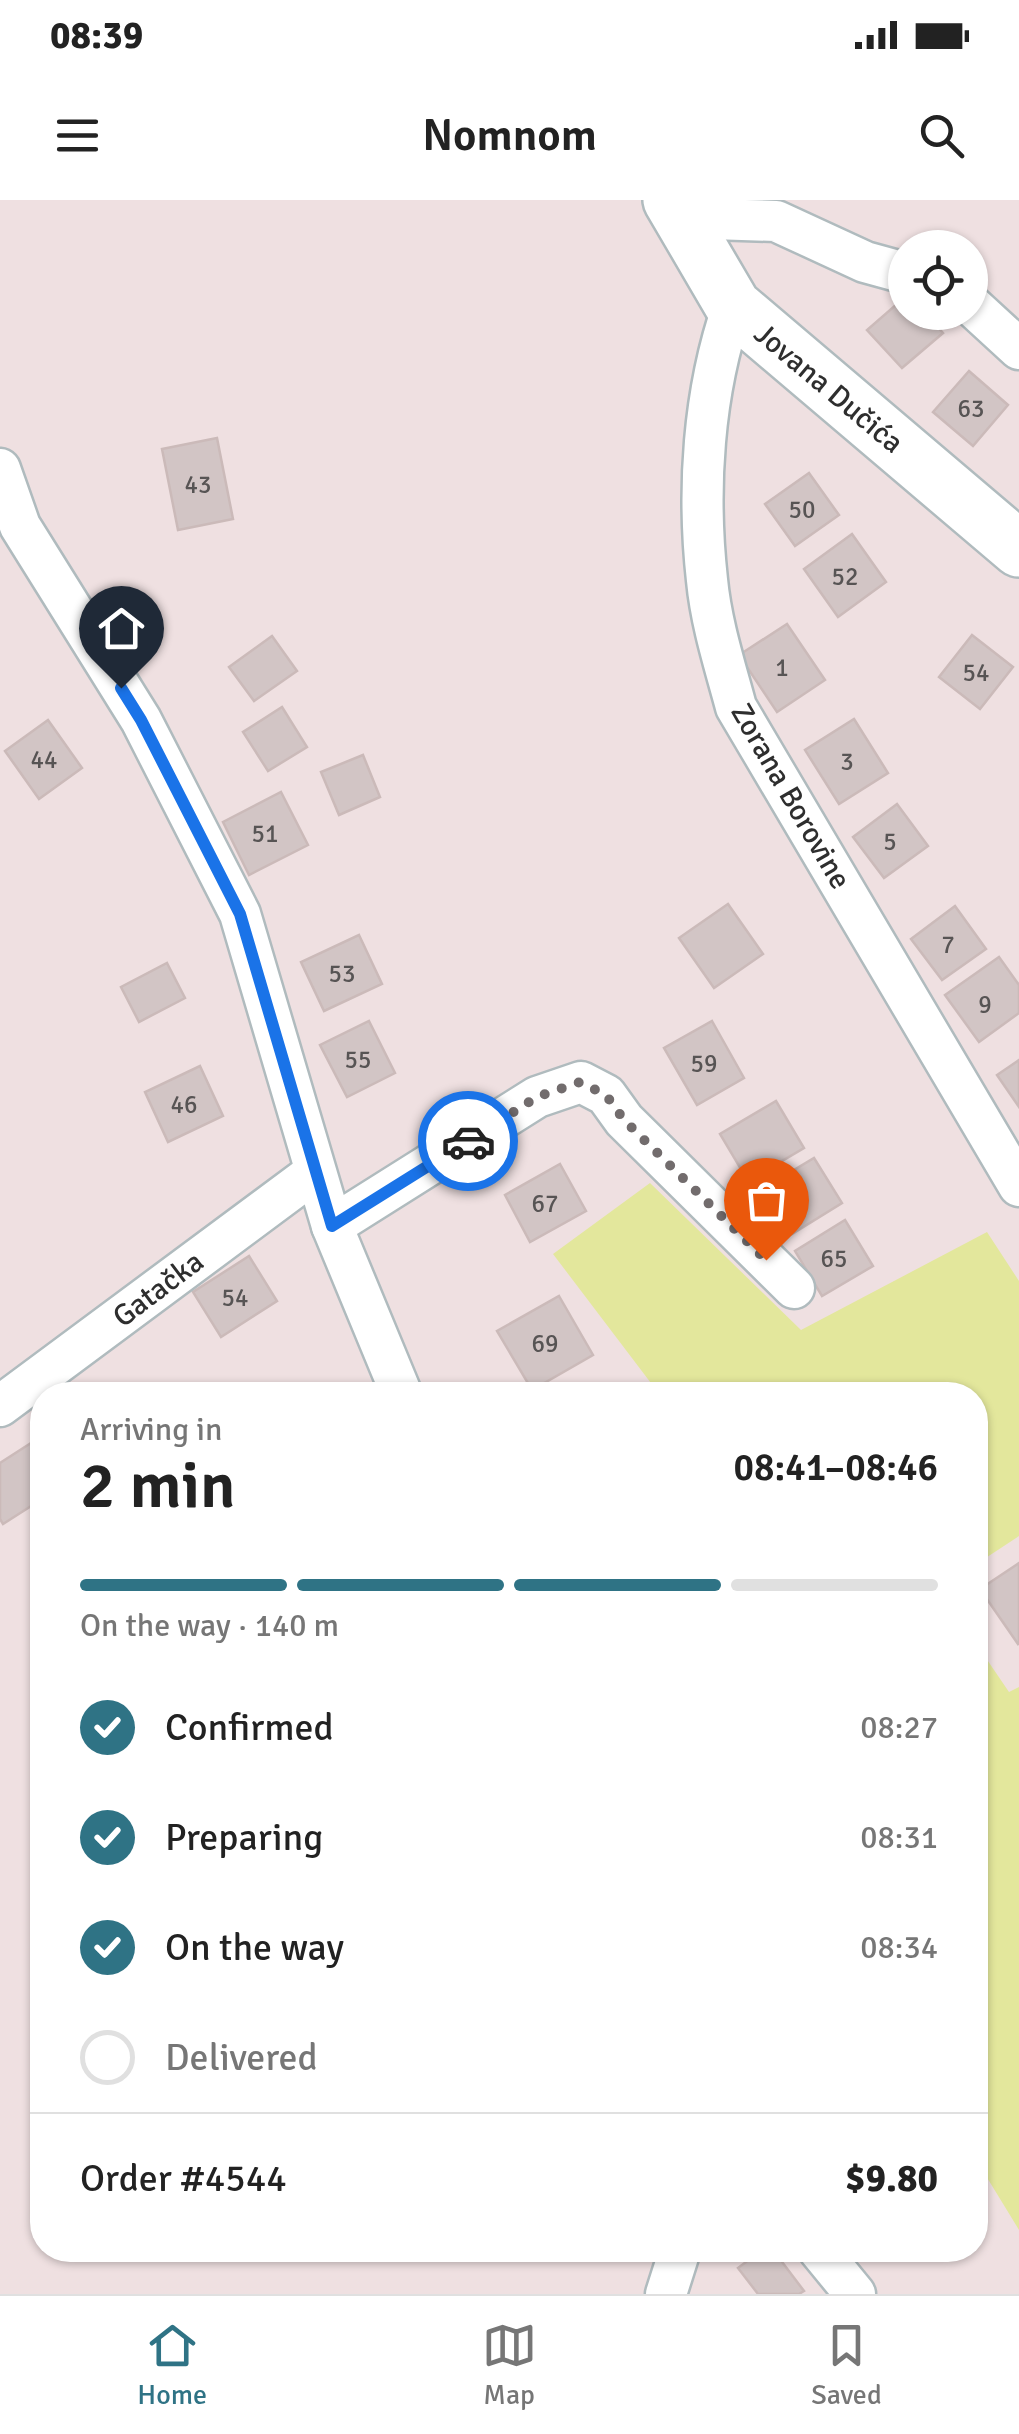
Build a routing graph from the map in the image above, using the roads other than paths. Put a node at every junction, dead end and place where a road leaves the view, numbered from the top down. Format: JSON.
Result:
{"nodes":[{"id":1,"x":677,"y":209,"type":"edge"},
{"id":2,"x":888,"y":269,"type":"edge"},
{"id":3,"x":732,"y":306,"type":"junction"},
{"id":4,"x":988,"y":321,"type":"edge"},
{"id":5,"x":1019,"y":349,"type":"edge"},
{"id":6,"x":0,"y":469,"type":"edge"},
{"id":7,"x":1019,"y":549,"type":"edge"},
{"id":8,"x":315,"y":1172,"type":"junction"},
{"id":9,"x":1019,"y":1186,"type":"edge"},
{"id":10,"x":332,"y":1226,"type":"junction"},
{"id":11,"x":794,"y":1288,"type":"dead end"},
{"id":12,"x":32,"y":1382,"type":"edge"},
{"id":13,"x":397,"y":1382,"type":"edge"},
{"id":14,"x":30,"y":1384,"type":"edge"},
{"id":15,"x":0,"y":1406,"type":"edge"},
{"id":16,"x":676,"y":2262,"type":"edge"},
{"id":17,"x":829,"y":2262,"type":"edge"},
{"id":18,"x":666,"y":2294,"type":"edge"},
{"id":19,"x":855,"y":2294,"type":"edge"}],
"edges":[{"from":1,"to":2,"type":"street"},
{"from":1,"to":3,"type":"main road","name":"Jovana Dučića"},
{"from":3,"to":7,"type":"main road","name":"Jovana Dučića"},
{"from":3,"to":9,"type":"street","name":"Zorana Borovine"},
{"from":4,"to":5,"type":"street"},
{"from":6,"to":8,"type":"street"},
{"from":8,"to":10,"type":"street"},
{"from":8,"to":12,"type":"street","name":"Gatačka"},
{"from":10,"to":11,"type":"street"},
{"from":10,"to":13,"type":"street"},
{"from":14,"to":15,"type":"street","name":"Gatačka"},
{"from":16,"to":18,"type":"street"},
{"from":17,"to":19,"type":"street"}]}
